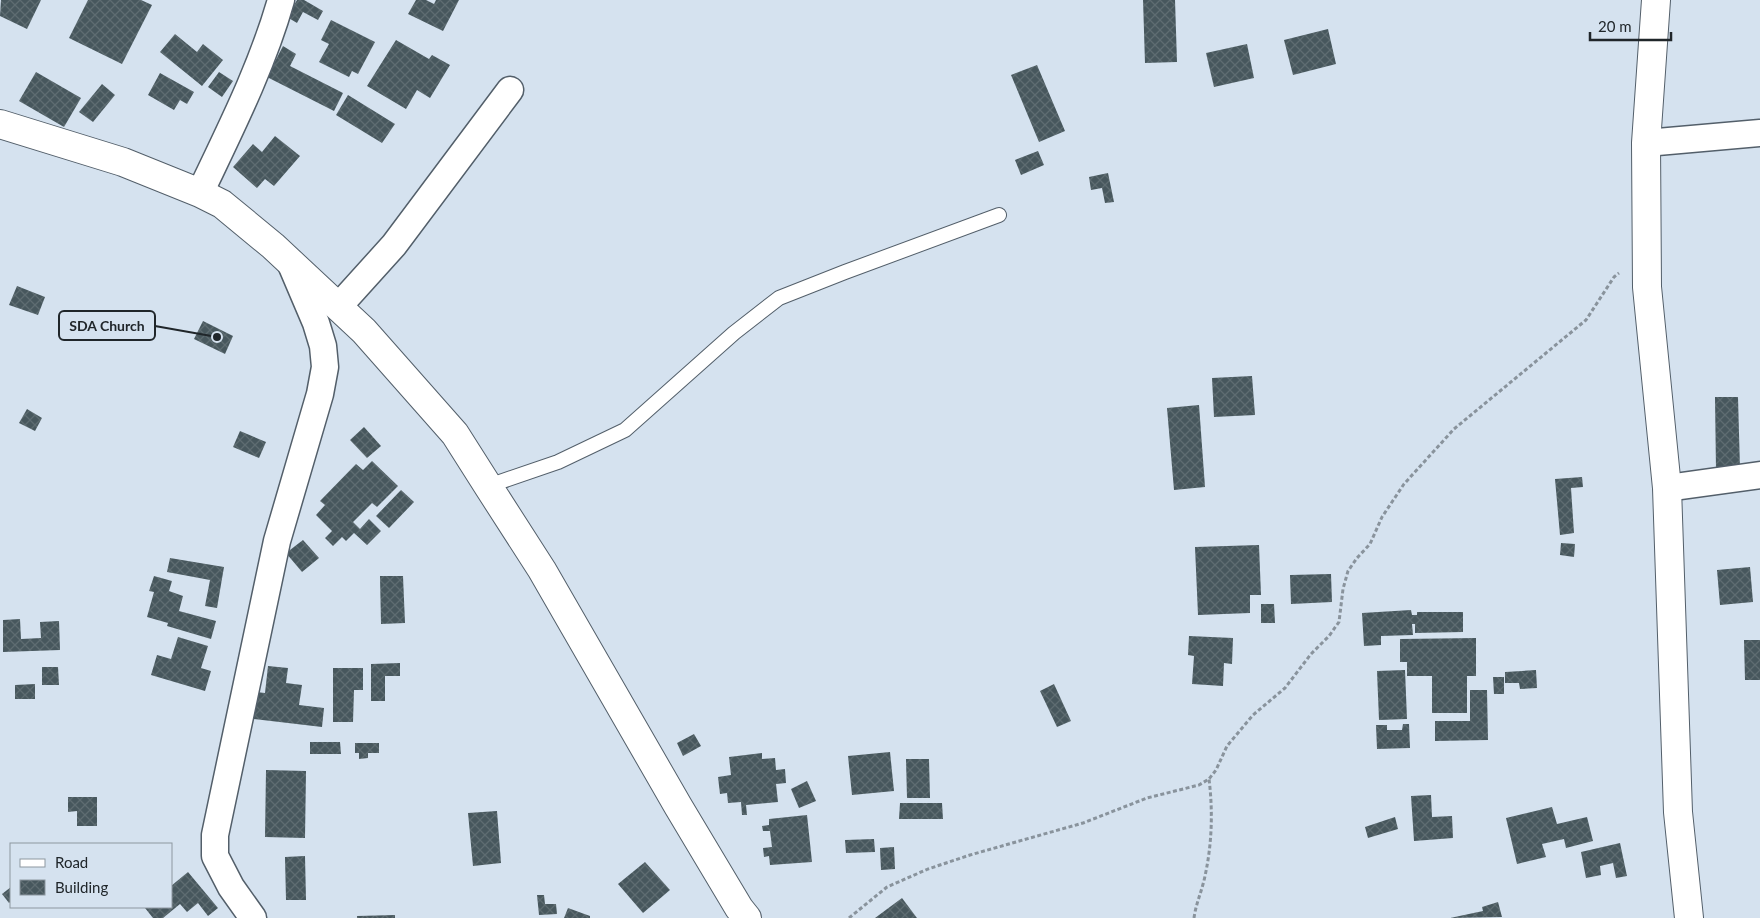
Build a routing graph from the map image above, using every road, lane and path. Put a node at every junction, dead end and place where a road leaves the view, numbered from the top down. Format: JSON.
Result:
{"nodes":[{"id":1,"x":281,"y":0,"type":"edge"},
{"id":2,"x":1656,"y":0,"type":"edge"},
{"id":3,"x":510,"y":90,"type":"dead end"},
{"id":4,"x":0,"y":124,"type":"edge"},
{"id":5,"x":1760,"y":133,"type":"edge"},
{"id":6,"x":1646,"y":143,"type":"junction"},
{"id":7,"x":200,"y":192,"type":"junction"},
{"id":8,"x":999,"y":215,"type":"dead end"},
{"id":9,"x":1647,"y":247,"type":"junction"},
{"id":10,"x":290,"y":262,"type":"junction"},
{"id":11,"x":338,"y":307,"type":"junction"},
{"id":12,"x":1760,"y":475,"type":"edge"},
{"id":13,"x":488,"y":486,"type":"junction"},
{"id":14,"x":1667,"y":488,"type":"junction"},
{"id":15,"x":1209,"y":779,"type":"junction"},
{"id":16,"x":253,"y":918,"type":"edge"},
{"id":17,"x":747,"y":918,"type":"edge"},
{"id":18,"x":850,"y":918,"type":"edge"},
{"id":19,"x":1194,"y":918,"type":"edge"},
{"id":20,"x":1689,"y":918,"type":"edge"}],
"edges":[{"from":1,"to":7,"type":"street"},
{"from":2,"to":6,"type":"street"},
{"from":3,"to":11,"type":"street"},
{"from":4,"to":7,"type":"street"},
{"from":5,"to":6,"type":"street"},
{"from":6,"to":9,"type":"street"},
{"from":7,"to":10,"type":"street"},
{"from":8,"to":13,"type":"lane"},
{"from":9,"to":14,"type":"street"},
{"from":9,"to":15,"type":"path"},
{"from":10,"to":11,"type":"street"},
{"from":10,"to":16,"type":"street"},
{"from":11,"to":13,"type":"street"},
{"from":12,"to":14,"type":"street"},
{"from":13,"to":17,"type":"street"},
{"from":14,"to":20,"type":"street"},
{"from":15,"to":18,"type":"path"},
{"from":15,"to":19,"type":"path"}]}
